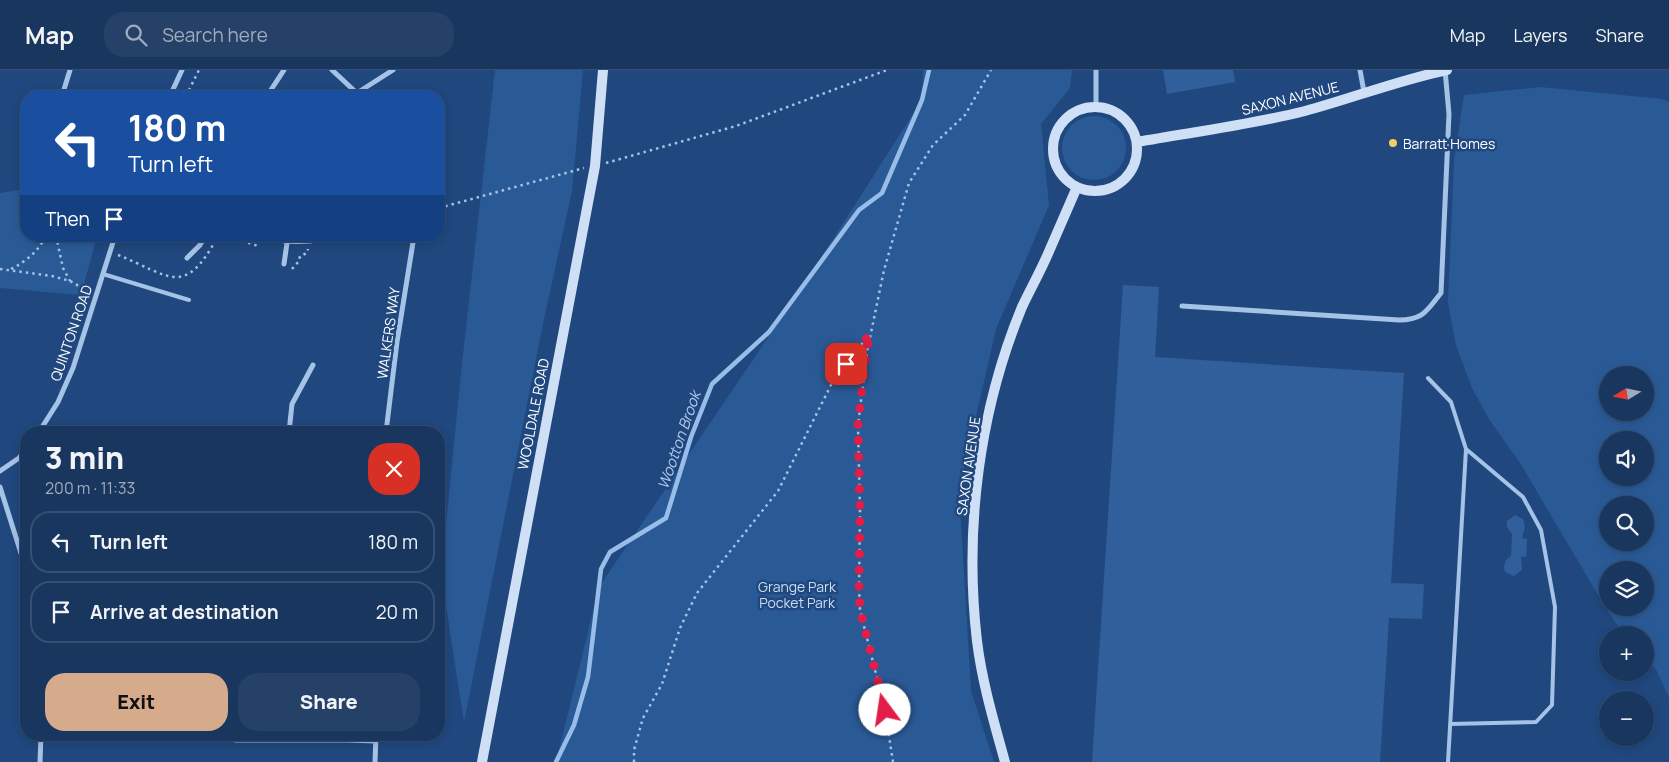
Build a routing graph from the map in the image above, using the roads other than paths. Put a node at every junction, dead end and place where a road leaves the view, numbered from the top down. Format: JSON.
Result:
{"nodes":[{"id":1,"x":70,"y":70,"type":"edge"},
{"id":2,"x":182,"y":70,"type":"edge"},
{"id":3,"x":284,"y":70,"type":"edge"},
{"id":4,"x":332,"y":70,"type":"edge"},
{"id":5,"x":393,"y":70,"type":"edge"},
{"id":6,"x":603,"y":70,"type":"edge"},
{"id":7,"x":1096,"y":70,"type":"edge"},
{"id":8,"x":1360,"y":70,"type":"edge"},
{"id":9,"x":1446,"y":70,"type":"edge"},
{"id":10,"x":64,"y":90,"type":"edge"},
{"id":11,"x":173,"y":90,"type":"edge"},
{"id":12,"x":271,"y":90,"type":"edge"},
{"id":13,"x":353,"y":90,"type":"edge"},
{"id":14,"x":365,"y":90,"type":"edge"},
{"id":15,"x":1364,"y":92,"type":"junction"},
{"id":16,"x":1096,"y":106,"type":"junction"},
{"id":17,"x":1137,"y":142,"type":"junction"},
{"id":18,"x":1077,"y":187,"type":"junction"},
{"id":19,"x":113,"y":242,"type":"edge"},
{"id":20,"x":202,"y":242,"type":"edge"},
{"id":21,"x":287,"y":242,"type":"edge"},
{"id":22,"x":413,"y":242,"type":"edge"},
{"id":23,"x":186,"y":258,"type":"dead end"},
{"id":24,"x":284,"y":264,"type":"dead end"},
{"id":25,"x":103,"y":274,"type":"junction"},
{"id":26,"x":189,"y":300,"type":"dead end"},
{"id":27,"x":1182,"y":306,"type":"dead end"},
{"id":28,"x":313,"y":365,"type":"dead end"},
{"id":29,"x":1428,"y":378,"type":"dead end"},
{"id":30,"x":43,"y":426,"type":"edge"},
{"id":31,"x":290,"y":426,"type":"edge"},
{"id":32,"x":387,"y":426,"type":"edge"},
{"id":33,"x":1466,"y":450,"type":"junction"},
{"id":34,"x":20,"y":457,"type":"edge"},
{"id":35,"x":0,"y":471,"type":"edge"},
{"id":36,"x":0,"y":487,"type":"edge"},
{"id":37,"x":20,"y":550,"type":"edge"},
{"id":38,"x":1450,"y":724,"type":"junction"},
{"id":39,"x":41,"y":741,"type":"edge"},
{"id":40,"x":361,"y":741,"type":"edge"},
{"id":41,"x":376,"y":742,"type":"joint"},
{"id":42,"x":40,"y":762,"type":"edge"},
{"id":43,"x":375,"y":762,"type":"edge"},
{"id":44,"x":482,"y":762,"type":"edge"},
{"id":45,"x":1005,"y":762,"type":"edge"},
{"id":46,"x":1448,"y":762,"type":"edge"}],
"edges":[{"from":1,"to":10,"type":"street"},
{"from":2,"to":11,"type":"street"},
{"from":3,"to":12,"type":"street"},
{"from":4,"to":13,"type":"street"},
{"from":5,"to":14,"type":"street"},
{"from":6,"to":44,"type":"street","name":"WOOLDALE ROAD"},
{"from":7,"to":16,"type":"street"},
{"from":8,"to":15,"type":"street"},
{"from":9,"to":15,"type":"street","name":"SAXON AVENUE"},
{"from":9,"to":27,"type":"street"},
{"from":15,"to":17,"type":"street","name":"SAXON AVENUE"},
{"from":16,"to":17,"type":"street"},
{"from":16,"to":18,"type":"street"},
{"from":17,"to":18,"type":"street"},
{"from":18,"to":45,"type":"street","name":"SAXON AVENUE"},
{"from":19,"to":25,"type":"street","name":"QUINTON ROAD"},
{"from":20,"to":23,"type":"street"},
{"from":21,"to":24,"type":"street"},
{"from":22,"to":32,"type":"street","name":"WALKERS WAY"},
{"from":25,"to":26,"type":"lane"},
{"from":25,"to":30,"type":"street","name":"QUINTON ROAD"},
{"from":28,"to":31,"type":"street"},
{"from":29,"to":33,"type":"lane"},
{"from":33,"to":38,"type":"lane"},
{"from":33,"to":38,"type":"lane"},
{"from":34,"to":35,"type":"street"},
{"from":36,"to":37,"type":"street"},
{"from":38,"to":46,"type":"lane"},
{"from":39,"to":42,"type":"street"},
{"from":40,"to":41,"type":"street"},
{"from":41,"to":43,"type":"street"}]}
